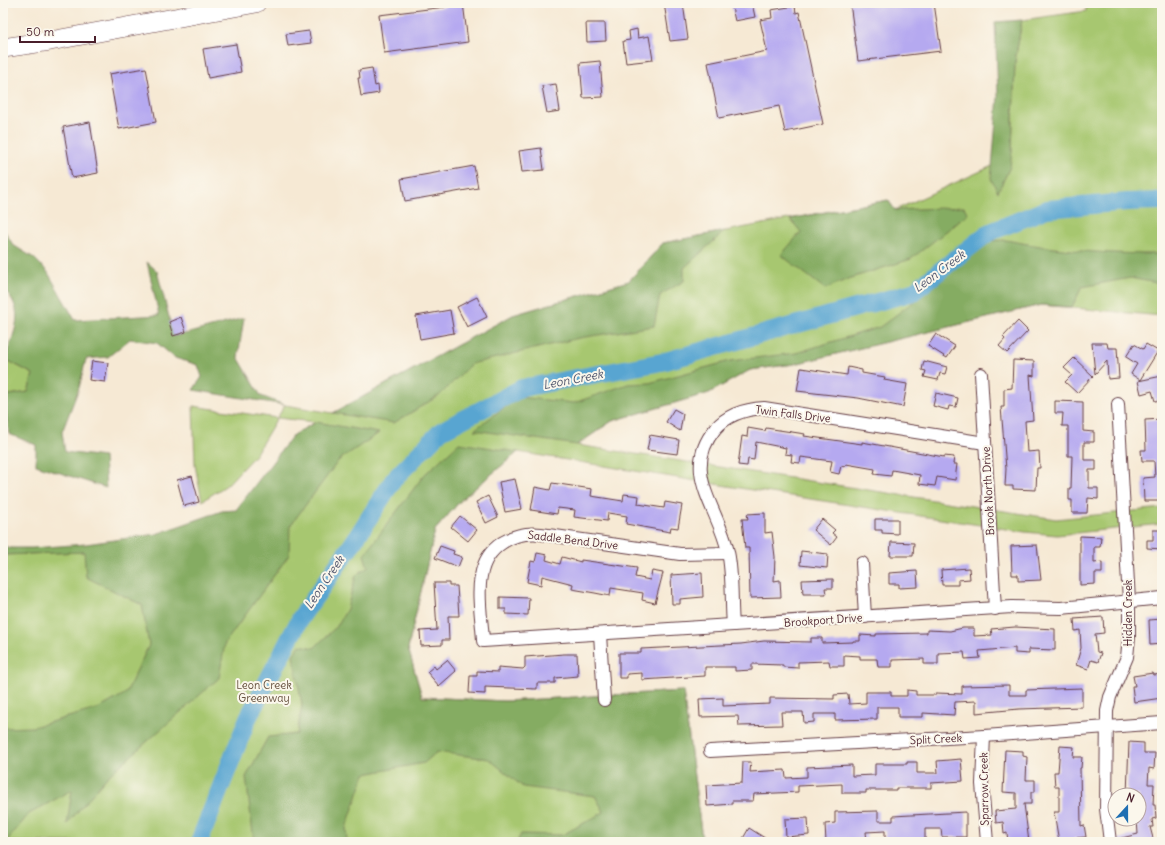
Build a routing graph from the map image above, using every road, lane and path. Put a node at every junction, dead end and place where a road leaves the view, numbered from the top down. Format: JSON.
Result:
{"nodes":[{"id":1,"x":256,"y":3,"type":"edge"},
{"id":2,"x":3,"y":48,"type":"edge"},
{"id":3,"x":981,"y":374,"type":"dead end"},
{"id":4,"x":1118,"y":404,"type":"dead end"},
{"id":5,"x":985,"y":443,"type":"junction"},
{"id":6,"x":728,"y":554,"type":"junction"},
{"id":7,"x":862,"y":563,"type":"dead end"},
{"id":8,"x":1162,"y":598,"type":"edge"},
{"id":9,"x":1129,"y":601,"type":"junction"},
{"id":10,"x":995,"y":609,"type":"junction"},
{"id":11,"x":865,"y":617,"type":"junction"},
{"id":12,"x":733,"y":625,"type":"junction"},
{"id":13,"x":600,"y":634,"type":"junction"},
{"id":14,"x":483,"y":641,"type":"joint"},
{"id":15,"x":604,"y":700,"type":"dead end"},
{"id":16,"x":1162,"y":723,"type":"edge"},
{"id":17,"x":1106,"y":728,"type":"junction"},
{"id":18,"x":984,"y":736,"type":"junction"},
{"id":19,"x":710,"y":752,"type":"dead end"},
{"id":20,"x":987,"y":842,"type":"edge"},
{"id":21,"x":1110,"y":842,"type":"edge"}],
"edges":[{"from":1,"to":2,"type":"main road"},
{"from":3,"to":5,"type":"street","name":"Brook North Drive"},
{"from":4,"to":9,"type":"street","name":"Hidden Creek"},
{"from":5,"to":6,"type":"street","name":"Twin Falls Drive"},
{"from":5,"to":10,"type":"street","name":"Brook North Drive"},
{"from":6,"to":12,"type":"street","name":"Twin Falls Drive"},
{"from":6,"to":14,"type":"street","name":"Saddle Bend Drive"},
{"from":7,"to":11,"type":"street"},
{"from":8,"to":9,"type":"street","name":"Brookport Drive"},
{"from":9,"to":10,"type":"street","name":"Brookport Drive"},
{"from":9,"to":17,"type":"street","name":"Hidden Creek"},
{"from":10,"to":11,"type":"street","name":"Brookport Drive"},
{"from":11,"to":12,"type":"street","name":"Brookport Drive"},
{"from":12,"to":13,"type":"street","name":"Brookport Drive"},
{"from":13,"to":14,"type":"street","name":"Brookport Drive"},
{"from":13,"to":15,"type":"street"},
{"from":16,"to":17,"type":"street","name":"Split Creek"},
{"from":17,"to":18,"type":"street","name":"Split Creek"},
{"from":17,"to":21,"type":"street","name":"Hidden Creek"},
{"from":18,"to":19,"type":"street","name":"Split Creek"},
{"from":18,"to":20,"type":"street","name":"Sparrow Creek"}]}
